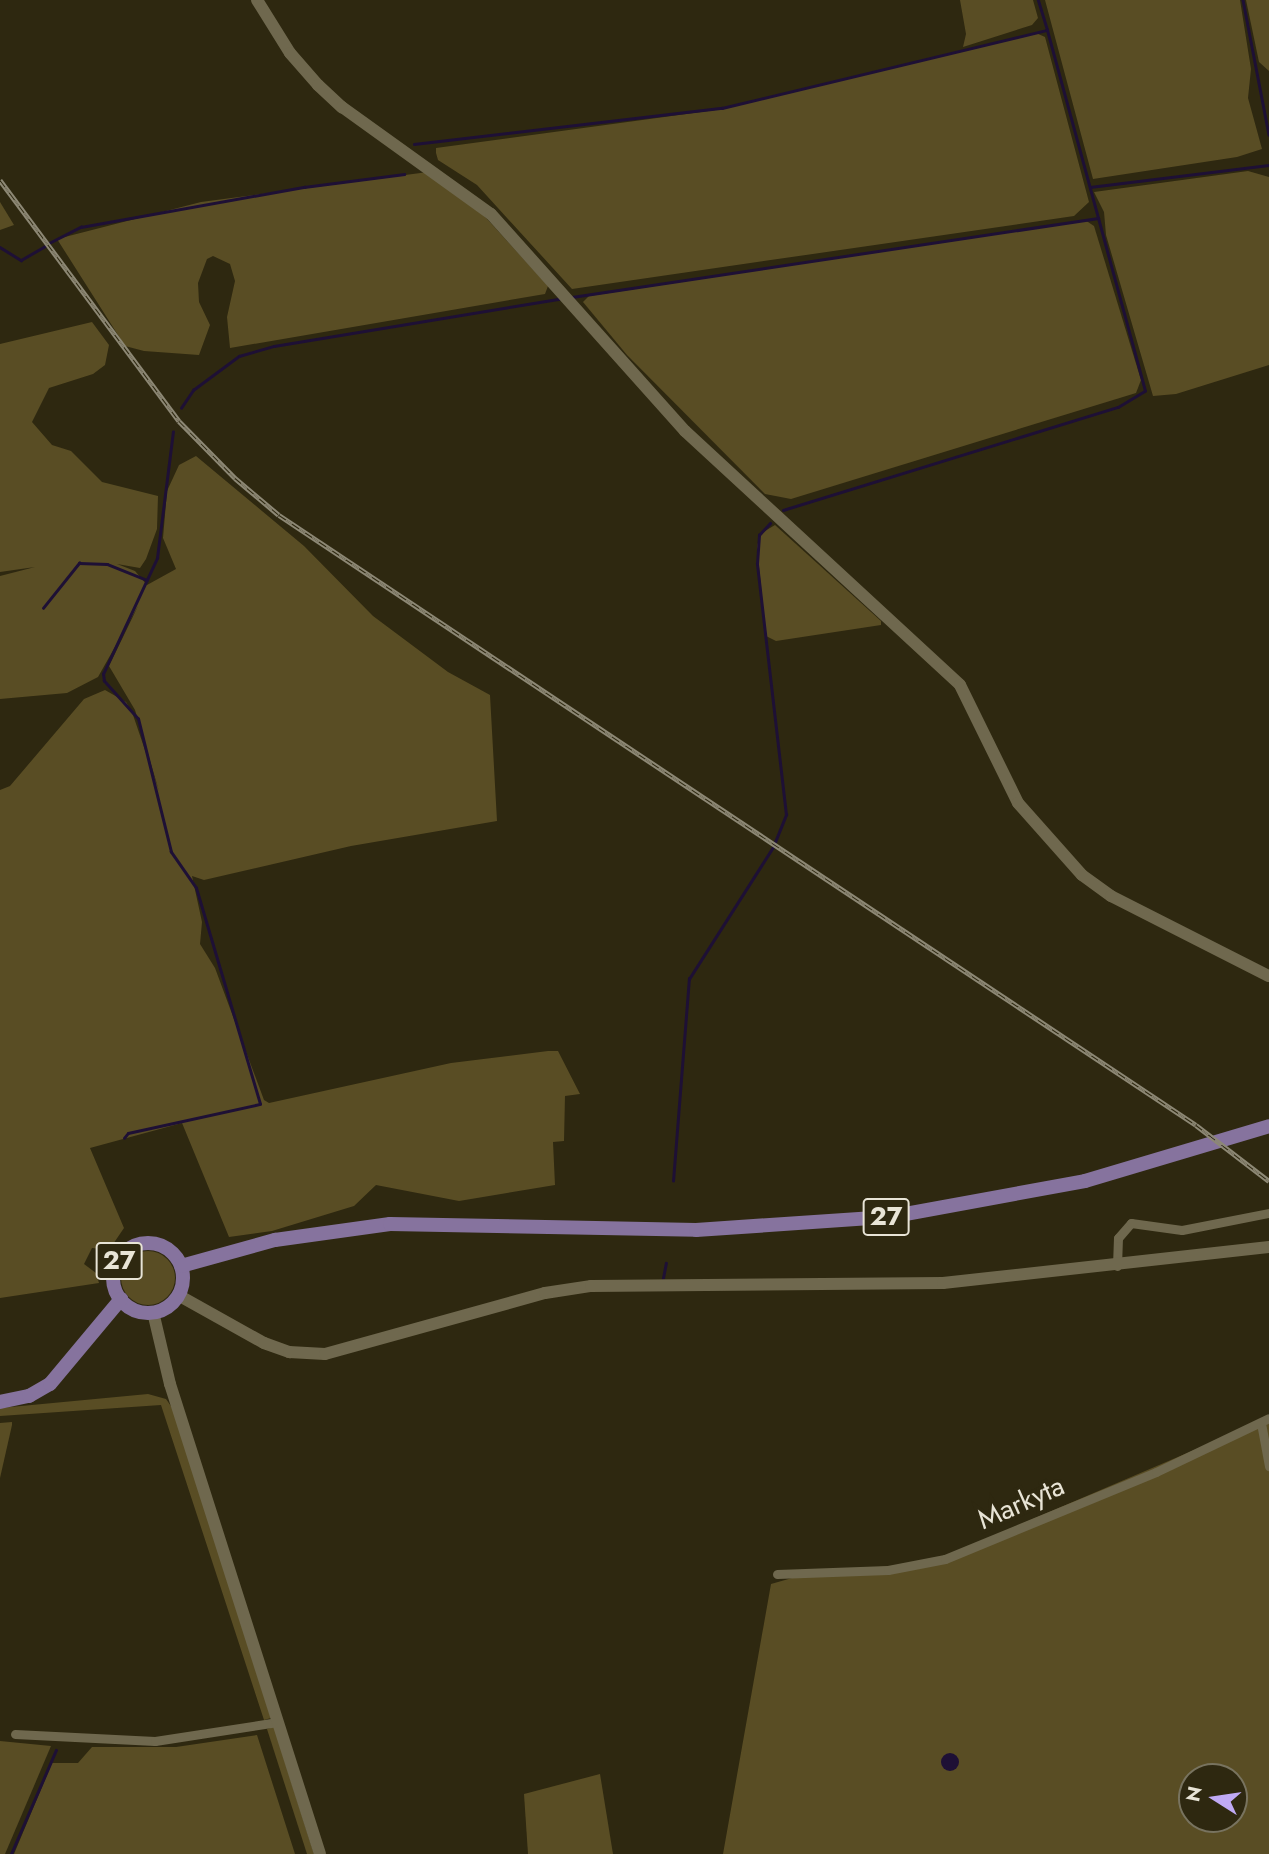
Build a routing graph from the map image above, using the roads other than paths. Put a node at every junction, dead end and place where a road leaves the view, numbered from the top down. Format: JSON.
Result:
{"nodes":[{"id":1,"x":257,"y":0,"type":"edge"},
{"id":2,"x":1269,"y":976,"type":"edge"},
{"id":3,"x":1269,"y":1126,"type":"edge"},
{"id":4,"x":1269,"y":1213,"type":"edge"},
{"id":5,"x":1269,"y":1247,"type":"edge"},
{"id":6,"x":181,"y":1266,"type":"junction"},
{"id":7,"x":1117,"y":1266,"type":"junction"},
{"id":8,"x":178,"y":1295,"type":"junction"},
{"id":9,"x":121,"y":1299,"type":"junction"},
{"id":10,"x":153,"y":1312,"type":"junction"},
{"id":11,"x":0,"y":1402,"type":"edge"},
{"id":12,"x":1265,"y":1420,"type":"edge"},
{"id":13,"x":1269,"y":1466,"type":"edge"},
{"id":14,"x":777,"y":1574,"type":"dead end"},
{"id":15,"x":278,"y":1722,"type":"junction"},
{"id":16,"x":15,"y":1734,"type":"dead end"},
{"id":17,"x":320,"y":1854,"type":"edge"}],
"edges":[{"from":1,"to":2,"type":"main road"},
{"from":3,"to":6,"type":"main road","number":"27"},
{"from":4,"to":7,"type":"street"},
{"from":5,"to":7,"type":"main road"},
{"from":6,"to":8,"type":"main road","number":"27"},
{"from":6,"to":9,"type":"main road","number":"27"},
{"from":7,"to":8,"type":"main road"},
{"from":8,"to":10,"type":"main road","number":"27"},
{"from":9,"to":10,"type":"main road","number":"27"},
{"from":9,"to":11,"type":"main road","number":"27"},
{"from":10,"to":15,"type":"main road"},
{"from":12,"to":13,"type":"street"},
{"from":12,"to":14,"type":"street","name":"Markyta"},
{"from":15,"to":16,"type":"street"},
{"from":15,"to":17,"type":"main road"}]}
